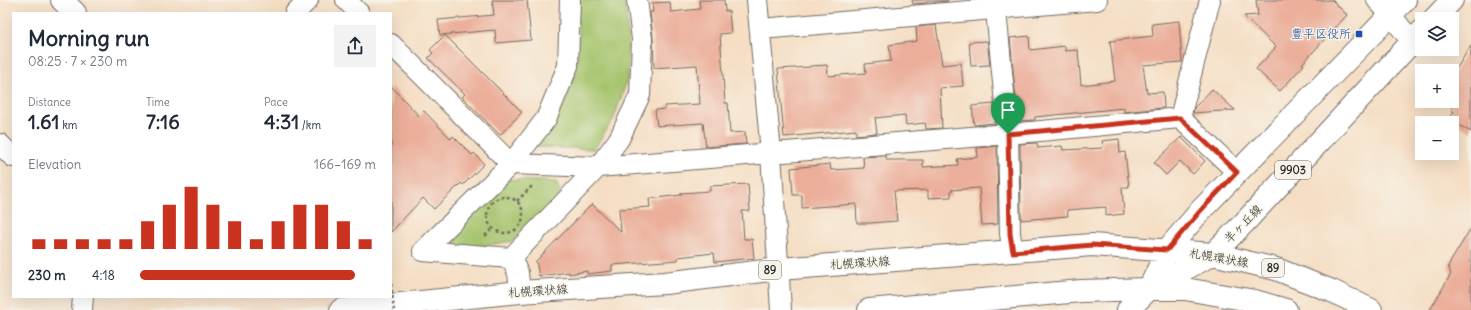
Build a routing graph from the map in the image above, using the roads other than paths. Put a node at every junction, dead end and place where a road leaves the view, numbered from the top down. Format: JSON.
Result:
{"nodes":[{"id":1,"x":62,"y":0,"type":"edge"},
{"id":2,"x":308,"y":0,"type":"edge"},
{"id":3,"x":346,"y":0,"type":"edge"},
{"id":4,"x":570,"y":0,"type":"edge"},
{"id":5,"x":637,"y":0,"type":"edge"},
{"id":6,"x":758,"y":0,"type":"edge"},
{"id":7,"x":1097,"y":0,"type":"edge"},
{"id":8,"x":1210,"y":0,"type":"edge"},
{"id":9,"x":1452,"y":0,"type":"edge"},
{"id":10,"x":996,"y":5,"type":"edge"},
{"id":11,"x":1391,"y":5,"type":"edge"},
{"id":12,"x":74,"y":12,"type":"edge"},
{"id":13,"x":296,"y":12,"type":"edge"},
{"id":14,"x":358,"y":12,"type":"edge"},
{"id":15,"x":1441,"y":12,"type":"edge"},
{"id":16,"x":761,"y":29,"type":"junction"},
{"id":17,"x":1415,"y":35,"type":"edge"},
{"id":18,"x":1415,"y":39,"type":"edge"},
{"id":19,"x":392,"y":45,"type":"edge"},
{"id":20,"x":1180,"y":118,"type":"junction"},
{"id":21,"x":1008,"y":134,"type":"junction"},
{"id":22,"x":0,"y":144,"type":"edge"},
{"id":23,"x":771,"y":153,"type":"junction"},
{"id":24,"x":12,"y":156,"type":"edge"},
{"id":25,"x":511,"y":164,"type":"junction"},
{"id":26,"x":598,"y":167,"type":"junction"},
{"id":27,"x":1237,"y":172,"type":"junction"},
{"id":28,"x":1167,"y":250,"type":"junction"},
{"id":29,"x":1013,"y":252,"type":"junction"},
{"id":30,"x":1213,"y":254,"type":"junction"},
{"id":31,"x":510,"y":258,"type":"junction"},
{"id":32,"x":779,"y":268,"type":"junction"},
{"id":33,"x":1149,"y":288,"type":"junction"},
{"id":34,"x":520,"y":292,"type":"junction"},
{"id":35,"x":83,"y":298,"type":"edge"},
{"id":36,"x":377,"y":306,"type":"edge"},
{"id":37,"x":82,"y":310,"type":"edge"},
{"id":38,"x":341,"y":310,"type":"edge"},
{"id":39,"x":781,"y":310,"type":"edge"},
{"id":40,"x":869,"y":310,"type":"edge"},
{"id":41,"x":1128,"y":310,"type":"edge"},
{"id":42,"x":1286,"y":310,"type":"edge"},
{"id":43,"x":1371,"y":310,"type":"edge"}],
"edges":[{"from":1,"to":12,"type":"main road"},
{"from":2,"to":13,"type":"street"},
{"from":3,"to":14,"type":"street"},
{"from":4,"to":25,"type":"street"},
{"from":5,"to":26,"type":"street"},
{"from":6,"to":16,"type":"street"},
{"from":7,"to":10,"type":"street"},
{"from":8,"to":20,"type":"street"},
{"from":9,"to":15,"type":"main road"},
{"from":10,"to":16,"type":"street"},
{"from":10,"to":21,"type":"street"},
{"from":11,"to":17,"type":"street"},
{"from":11,"to":27,"type":"main road"},
{"from":16,"to":23,"type":"street"},
{"from":18,"to":30,"type":"main road","name":"羊ヶ丘線","number":"9903"},
{"from":19,"to":25,"type":"street"},
{"from":20,"to":21,"type":"street"},
{"from":20,"to":27,"type":"street"},
{"from":21,"to":23,"type":"street"},
{"from":21,"to":29,"type":"street"},
{"from":22,"to":24,"type":"street"},
{"from":23,"to":26,"type":"street"},
{"from":23,"to":32,"type":"street"},
{"from":25,"to":26,"type":"street"},
{"from":25,"to":31,"type":"street"},
{"from":26,"to":31,"type":"street"},
{"from":27,"to":28,"type":"main road"},
{"from":28,"to":29,"type":"main road","name":"札幌環状線","number":"89"},
{"from":28,"to":30,"type":"main road","name":"札幌環状線","number":"89"},
{"from":28,"to":33,"type":"main road"},
{"from":29,"to":32,"type":"main road","name":"札幌環状線","number":"89"},
{"from":30,"to":33,"type":"main road","name":"羊ヶ丘線","number":"9903"},
{"from":30,"to":43,"type":"main road","name":"札幌環状線","number":"89"},
{"from":31,"to":34,"type":"street"},
{"from":32,"to":34,"type":"main road","name":"札幌環状線","number":"89"},
{"from":32,"to":39,"type":"street"},
{"from":33,"to":40,"type":"main road"},
{"from":33,"to":41,"type":"main road"},
{"from":33,"to":42,"type":"main road"},
{"from":34,"to":36,"type":"main road","name":"札幌環状線","number":"89"},
{"from":35,"to":37,"type":"street"},
{"from":36,"to":38,"type":"main road","name":"札幌環状線","number":"89"}]}
